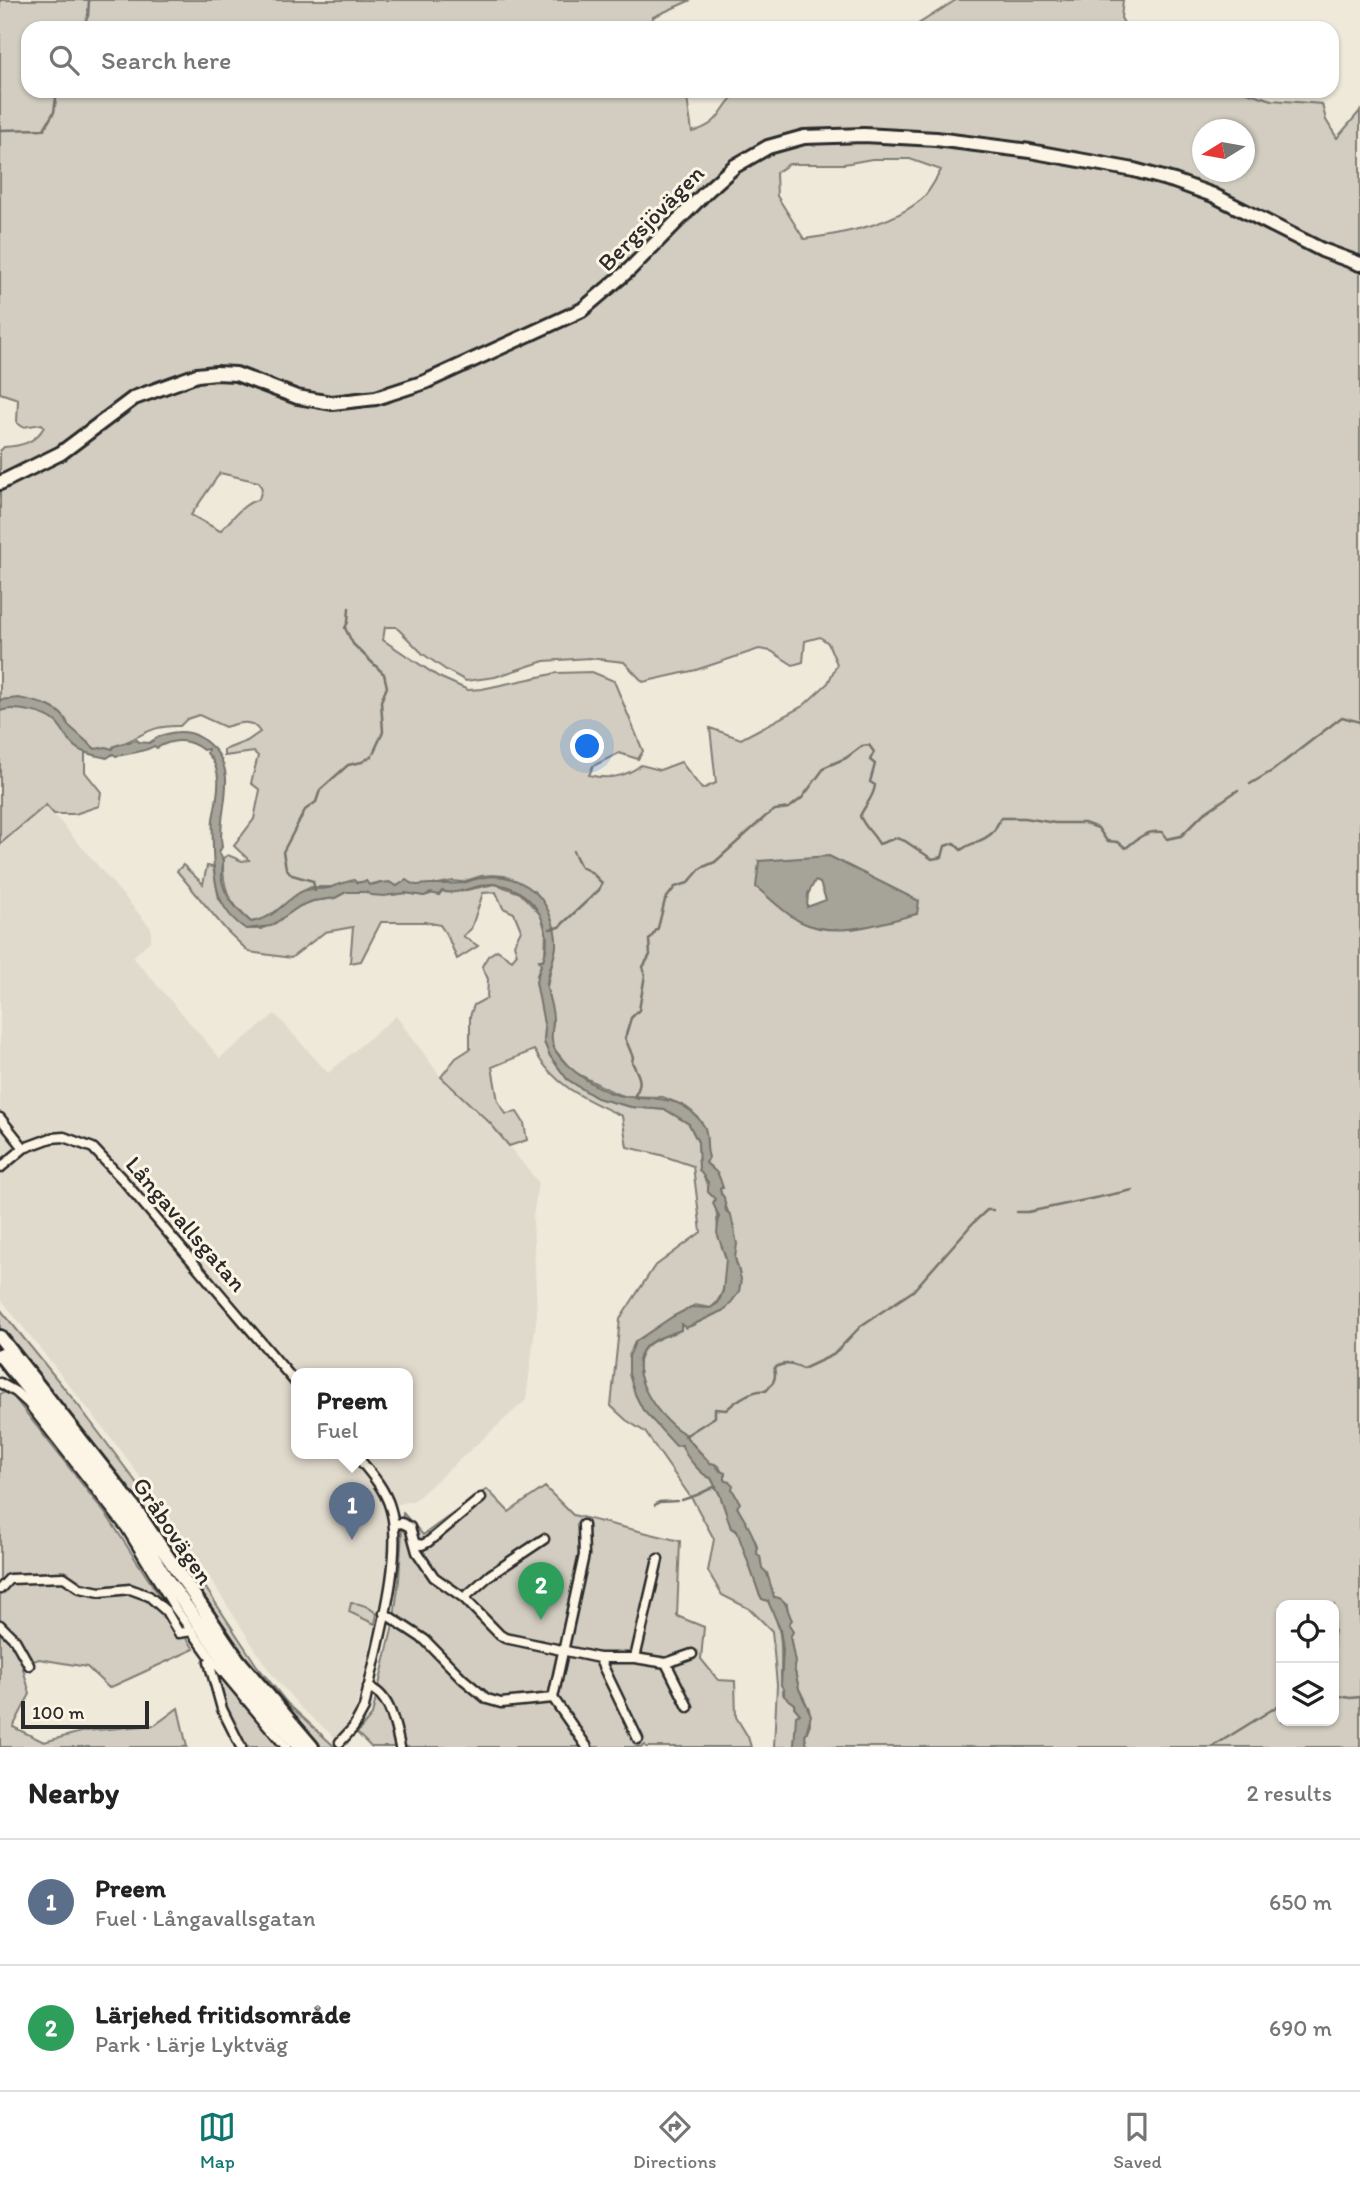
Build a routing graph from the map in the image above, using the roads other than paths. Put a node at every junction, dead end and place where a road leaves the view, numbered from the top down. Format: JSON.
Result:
{"nodes":[{"id":1,"x":1360,"y":264,"type":"edge"},
{"id":2,"x":0,"y":483,"type":"edge"},
{"id":3,"x":0,"y":1118,"type":"edge"},
{"id":4,"x":24,"y":1149,"type":"junction"},
{"id":5,"x":0,"y":1168,"type":"edge"},
{"id":6,"x":0,"y":1338,"type":"edge"},
{"id":7,"x":0,"y":1356,"type":"edge"},
{"id":8,"x":291,"y":1377,"type":"edge"},
{"id":9,"x":0,"y":1383,"type":"edge"},
{"id":10,"x":359,"y":1459,"type":"edge"},
{"id":11,"x":481,"y":1498,"type":"dead end"},
{"id":12,"x":395,"y":1524,"type":"junction"},
{"id":13,"x":583,"y":1525,"type":"dead end"},
{"id":14,"x":544,"y":1539,"type":"dead end"},
{"id":15,"x":415,"y":1543,"type":"junction"},
{"id":16,"x":658,"y":1559,"type":"dead end"},
{"id":17,"x":0,"y":1589,"type":"edge"},
{"id":18,"x":464,"y":1598,"type":"junction"},
{"id":19,"x":384,"y":1613,"type":"junction"},
{"id":20,"x":0,"y":1625,"type":"edge"},
{"id":21,"x":192,"y":1631,"type":"junction"},
{"id":22,"x":563,"y":1650,"type":"junction"},
{"id":23,"x":692,"y":1654,"type":"dead end"},
{"id":24,"x":599,"y":1658,"type":"junction"},
{"id":25,"x":635,"y":1658,"type":"junction"},
{"id":26,"x":212,"y":1659,"type":"junction"},
{"id":27,"x":666,"y":1663,"type":"junction"},
{"id":28,"x":29,"y":1665,"type":"dead end"},
{"id":29,"x":368,"y":1687,"type":"junction"},
{"id":30,"x":553,"y":1698,"type":"junction"},
{"id":31,"x":688,"y":1707,"type":"dead end"},
{"id":32,"x":638,"y":1740,"type":"dead end"},
{"id":33,"x":340,"y":1742,"type":"dead end"},
{"id":34,"x":241,"y":1747,"type":"edge"},
{"id":35,"x":286,"y":1747,"type":"edge"},
{"id":36,"x":299,"y":1747,"type":"edge"},
{"id":37,"x":312,"y":1747,"type":"edge"},
{"id":38,"x":400,"y":1747,"type":"edge"},
{"id":39,"x":587,"y":1747,"type":"edge"}],
"edges":[{"from":1,"to":2,"type":"main road","name":"Bergsjövägen"},
{"from":3,"to":4,"type":"street"},
{"from":4,"to":5,"type":"street","name":"Långavallsgatan"},
{"from":4,"to":8,"type":"street","name":"Långavallsgatan"},
{"from":6,"to":37,"type":"main road","name":"Gråbovägen"},
{"from":7,"to":36,"type":"main road","name":"Gråbovägen"},
{"from":9,"to":21,"type":"street"},
{"from":10,"to":12,"type":"street"},
{"from":11,"to":15,"type":"street"},
{"from":12,"to":15,"type":"street"},
{"from":12,"to":19,"type":"street"},
{"from":13,"to":22,"type":"street"},
{"from":14,"to":18,"type":"street"},
{"from":15,"to":18,"type":"street"},
{"from":16,"to":25,"type":"street"},
{"from":17,"to":21,"type":"street"},
{"from":18,"to":22,"type":"street"},
{"from":19,"to":29,"type":"street"},
{"from":19,"to":30,"type":"street"},
{"from":20,"to":28,"type":"street"},
{"from":21,"to":26,"type":"street"},
{"from":22,"to":24,"type":"street"},
{"from":22,"to":30,"type":"street"},
{"from":23,"to":27,"type":"street"},
{"from":24,"to":25,"type":"street"},
{"from":24,"to":32,"type":"street"},
{"from":25,"to":27,"type":"street"},
{"from":26,"to":34,"type":"street"},
{"from":26,"to":35,"type":"street"},
{"from":27,"to":31,"type":"street"},
{"from":29,"to":33,"type":"street"},
{"from":29,"to":38,"type":"street"},
{"from":30,"to":39,"type":"street"}]}
